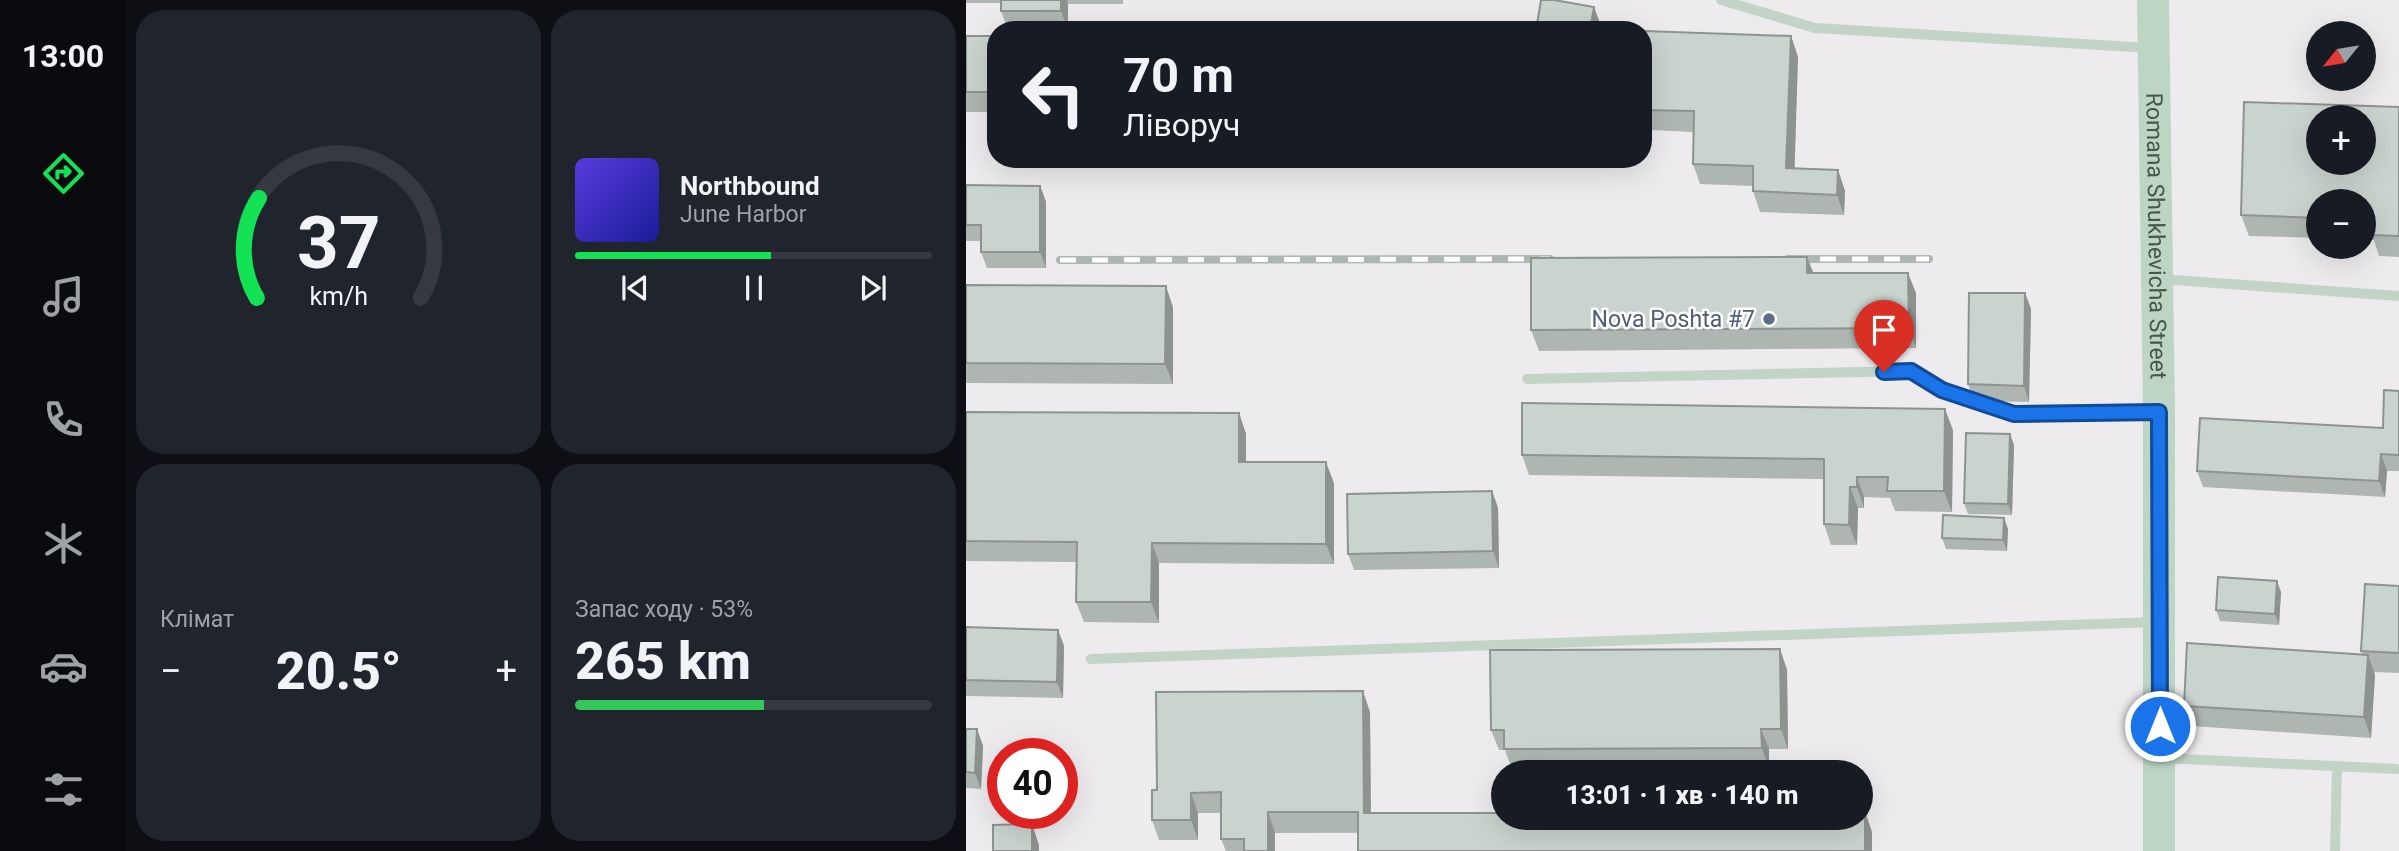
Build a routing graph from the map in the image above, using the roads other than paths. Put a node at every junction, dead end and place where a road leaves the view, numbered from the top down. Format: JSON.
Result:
{"nodes":[{"id":1,"x":1721,"y":0,"type":"edge"},
{"id":2,"x":2153,"y":0,"type":"edge"},
{"id":3,"x":2154,"y":49,"type":"junction"},
{"id":4,"x":2157,"y":279,"type":"junction"},
{"id":5,"x":2399,"y":296,"type":"edge"},
{"id":6,"x":1527,"y":379,"type":"dead end"},
{"id":7,"x":2159,"y":412,"type":"junction"},
{"id":8,"x":2160,"y":622,"type":"junction"},
{"id":9,"x":1091,"y":659,"type":"dead end"},
{"id":10,"x":2160,"y":758,"type":"junction"},
{"id":11,"x":2337,"y":766,"type":"junction"},
{"id":12,"x":2397,"y":769,"type":"dead end"},
{"id":13,"x":2159,"y":851,"type":"edge"},
{"id":14,"x":2335,"y":851,"type":"edge"}],
"edges":[{"from":1,"to":3,"type":"lane"},
{"from":2,"to":3,"type":"street","name":"Romana Shukhevicha Street"},
{"from":3,"to":4,"type":"street","name":"Romana Shukhevicha Street"},
{"from":4,"to":5,"type":"lane"},
{"from":4,"to":7,"type":"street","name":"Romana Shukhevicha Street"},
{"from":6,"to":7,"type":"lane"},
{"from":7,"to":8,"type":"street","name":"Romana Shukhevicha Street"},
{"from":8,"to":9,"type":"lane"},
{"from":8,"to":10,"type":"street","name":"Romana Shukhevicha Street"},
{"from":10,"to":11,"type":"lane"},
{"from":10,"to":13,"type":"street","name":"Romana Shukhevicha Street"},
{"from":11,"to":12,"type":"lane"},
{"from":11,"to":14,"type":"lane"}]}
